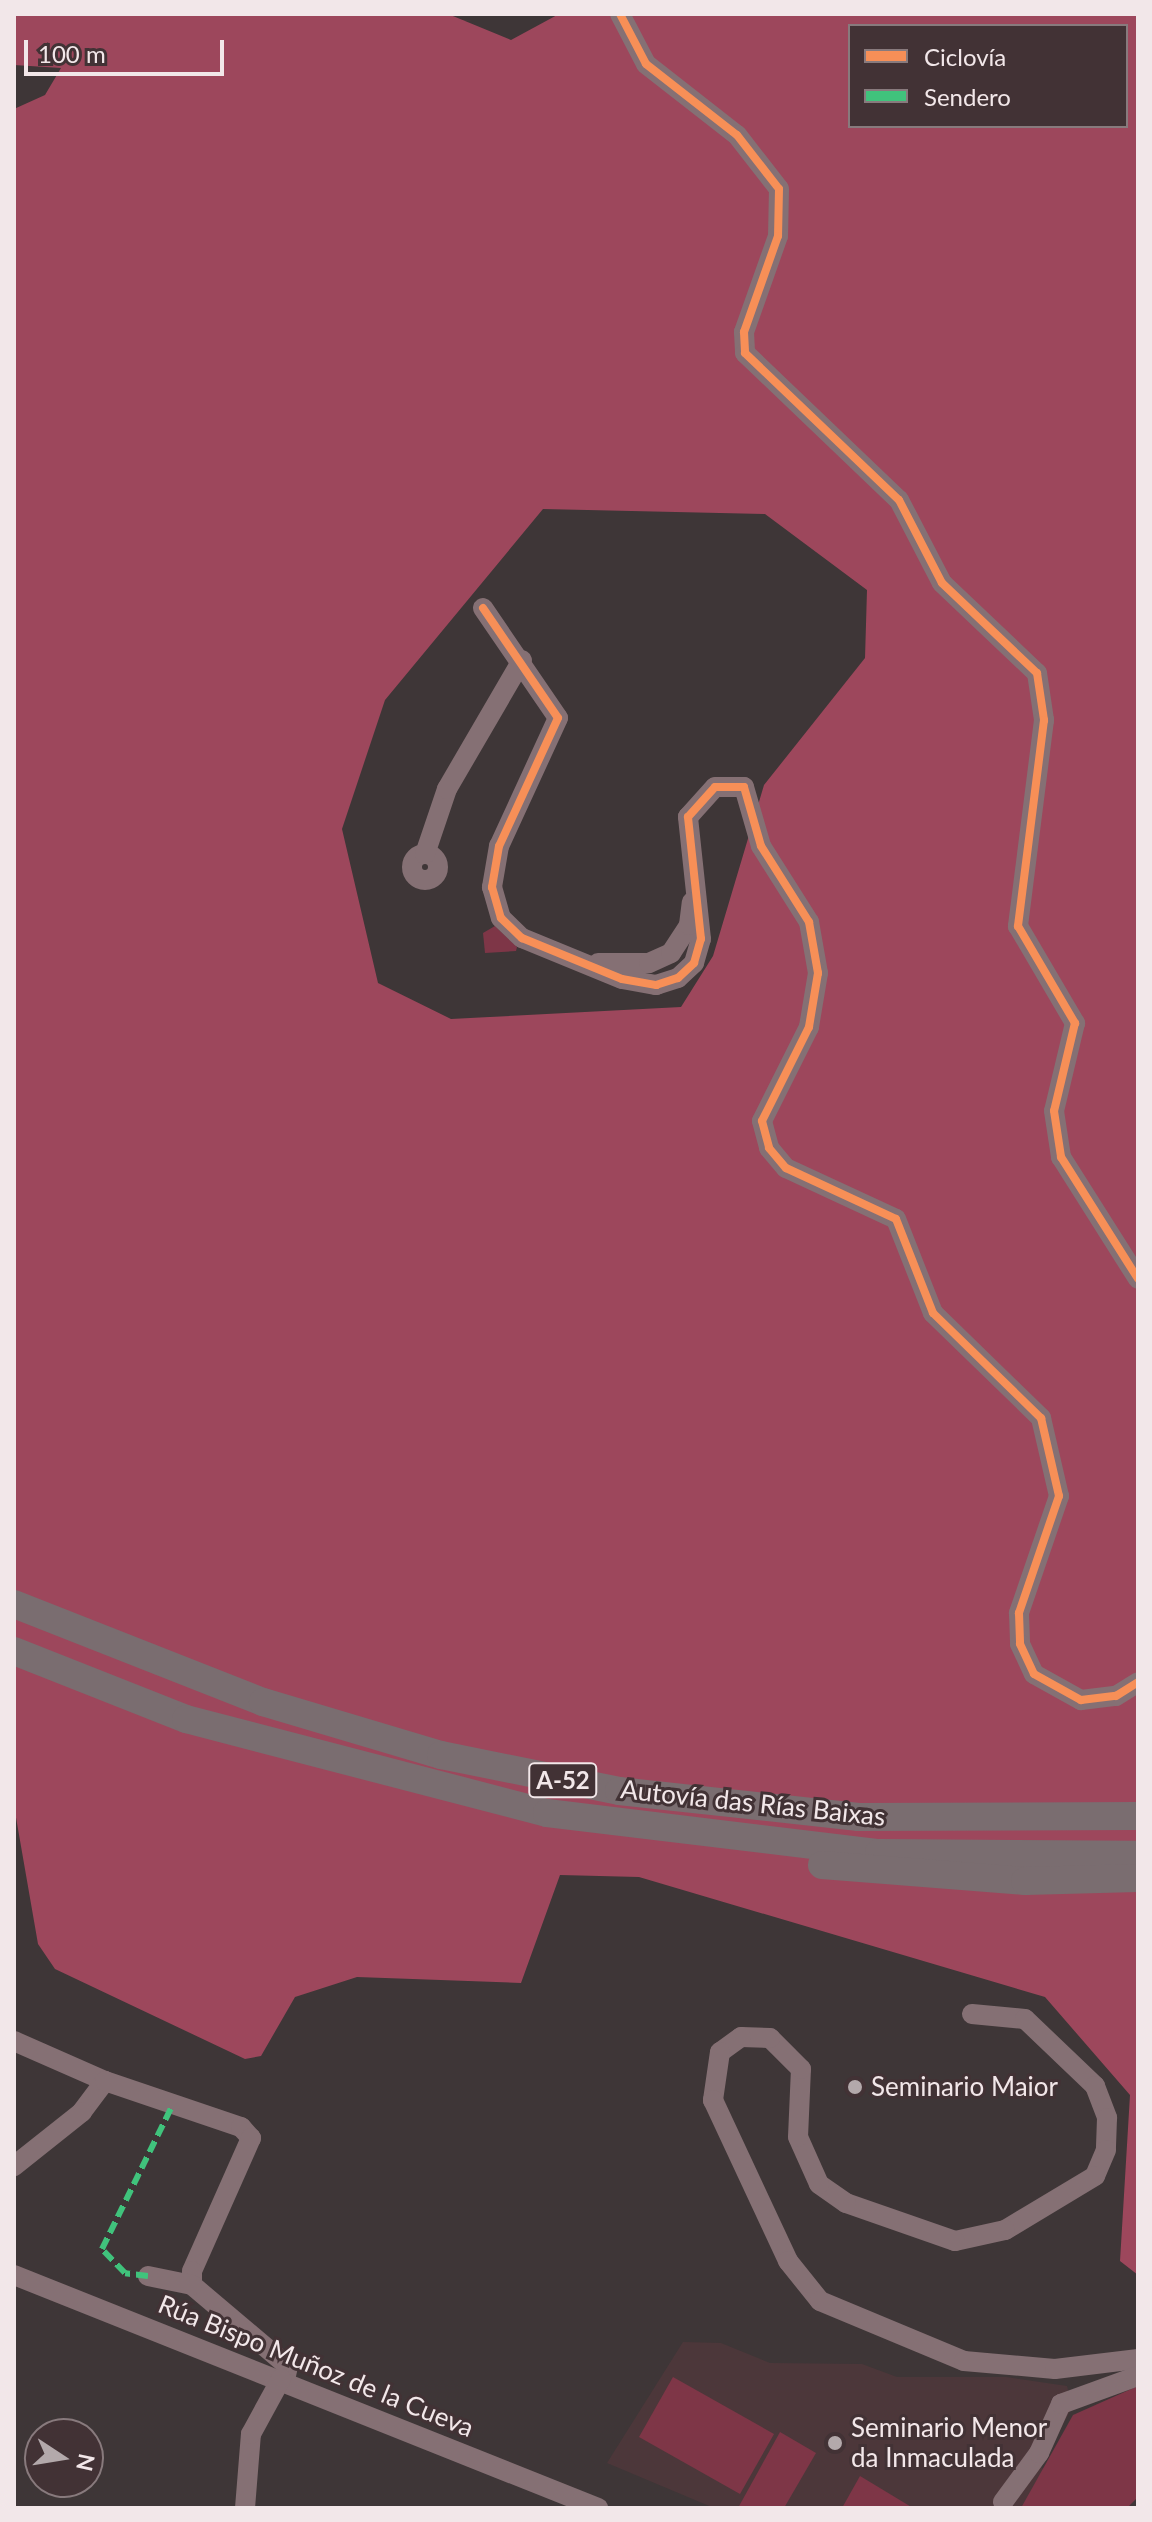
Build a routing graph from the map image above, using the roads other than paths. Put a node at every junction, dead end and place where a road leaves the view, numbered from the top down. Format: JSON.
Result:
{"nodes":[{"id":1,"x":620,"y":14,"type":"edge"},
{"id":2,"x":483,"y":608,"type":"dead end"},
{"id":3,"x":522,"y":660,"type":"junction"},
{"id":4,"x":539,"y":682,"type":"junction"},
{"id":5,"x":503,"y":693,"type":"junction"},
{"id":6,"x":425,"y":854,"type":"dead end"},
{"id":7,"x":691,"y":878,"type":"junction"},
{"id":8,"x":671,"y":953,"type":"junction"},
{"id":9,"x":590,"y":963,"type":"junction"},
{"id":10,"x":686,"y":972,"type":"junction"},
{"id":11,"x":1138,"y":1279,"type":"edge"},
{"id":12,"x":14,"y":1604,"type":"edge"},
{"id":13,"x":14,"y":1651,"type":"edge"},
{"id":14,"x":1138,"y":1682,"type":"edge"},
{"id":15,"x":547,"y":1813,"type":"junction"},
{"id":16,"x":1138,"y":1816,"type":"edge"},
{"id":17,"x":1138,"y":1855,"type":"edge"},
{"id":18,"x":1138,"y":1878,"type":"edge"},
{"id":19,"x":972,"y":2014,"type":"dead end"},
{"id":20,"x":14,"y":2041,"type":"edge"},
{"id":21,"x":105,"y":2081,"type":"junction"},
{"id":22,"x":14,"y":2166,"type":"edge"},
{"id":23,"x":14,"y":2275,"type":"edge"},
{"id":24,"x":148,"y":2276,"type":"dead end"},
{"id":25,"x":192,"y":2285,"type":"junction"},
{"id":26,"x":1138,"y":2359,"type":"edge"},
{"id":27,"x":1138,"y":2376,"type":"edge"},
{"id":28,"x":283,"y":2380,"type":"junction"},
{"id":29,"x":1003,"y":2502,"type":"dead end"},
{"id":30,"x":245,"y":2508,"type":"edge"},
{"id":31,"x":598,"y":2508,"type":"edge"}],
"edges":[{"from":1,"to":11,"type":"street"},
{"from":2,"to":3,"type":"street"},
{"from":3,"to":4,"type":"street"},
{"from":3,"to":5,"type":"street"},
{"from":4,"to":5,"type":"street"},
{"from":4,"to":9,"type":"street"},
{"from":5,"to":6,"type":"street"},
{"from":7,"to":8,"type":"street"},
{"from":7,"to":10,"type":"street"},
{"from":7,"to":14,"type":"street"},
{"from":8,"to":9,"type":"street"},
{"from":8,"to":10,"type":"street"},
{"from":9,"to":10,"type":"street"},
{"from":12,"to":16,"type":"highway","name":"Autovía das Rías Baixas","number":"A-52"},
{"from":13,"to":15,"type":"highway","name":"Autovía das Rías Baixas","number":"A-52"},
{"from":15,"to":17,"type":"highway","name":"Autovía das Rías Baixas","number":"A-52"},
{"from":15,"to":18,"type":"highway"},
{"from":19,"to":26,"type":"street"},
{"from":20,"to":21,"type":"street"},
{"from":21,"to":22,"type":"street"},
{"from":21,"to":25,"type":"street"},
{"from":23,"to":28,"type":"street","name":"Rúa Bispo Muñoz de la Cueva"},
{"from":24,"to":25,"type":"street"},
{"from":25,"to":28,"type":"street"},
{"from":27,"to":29,"type":"street"},
{"from":28,"to":30,"type":"street"},
{"from":28,"to":31,"type":"street","name":"Rúa Bispo Muñoz de la Cueva"}]}
